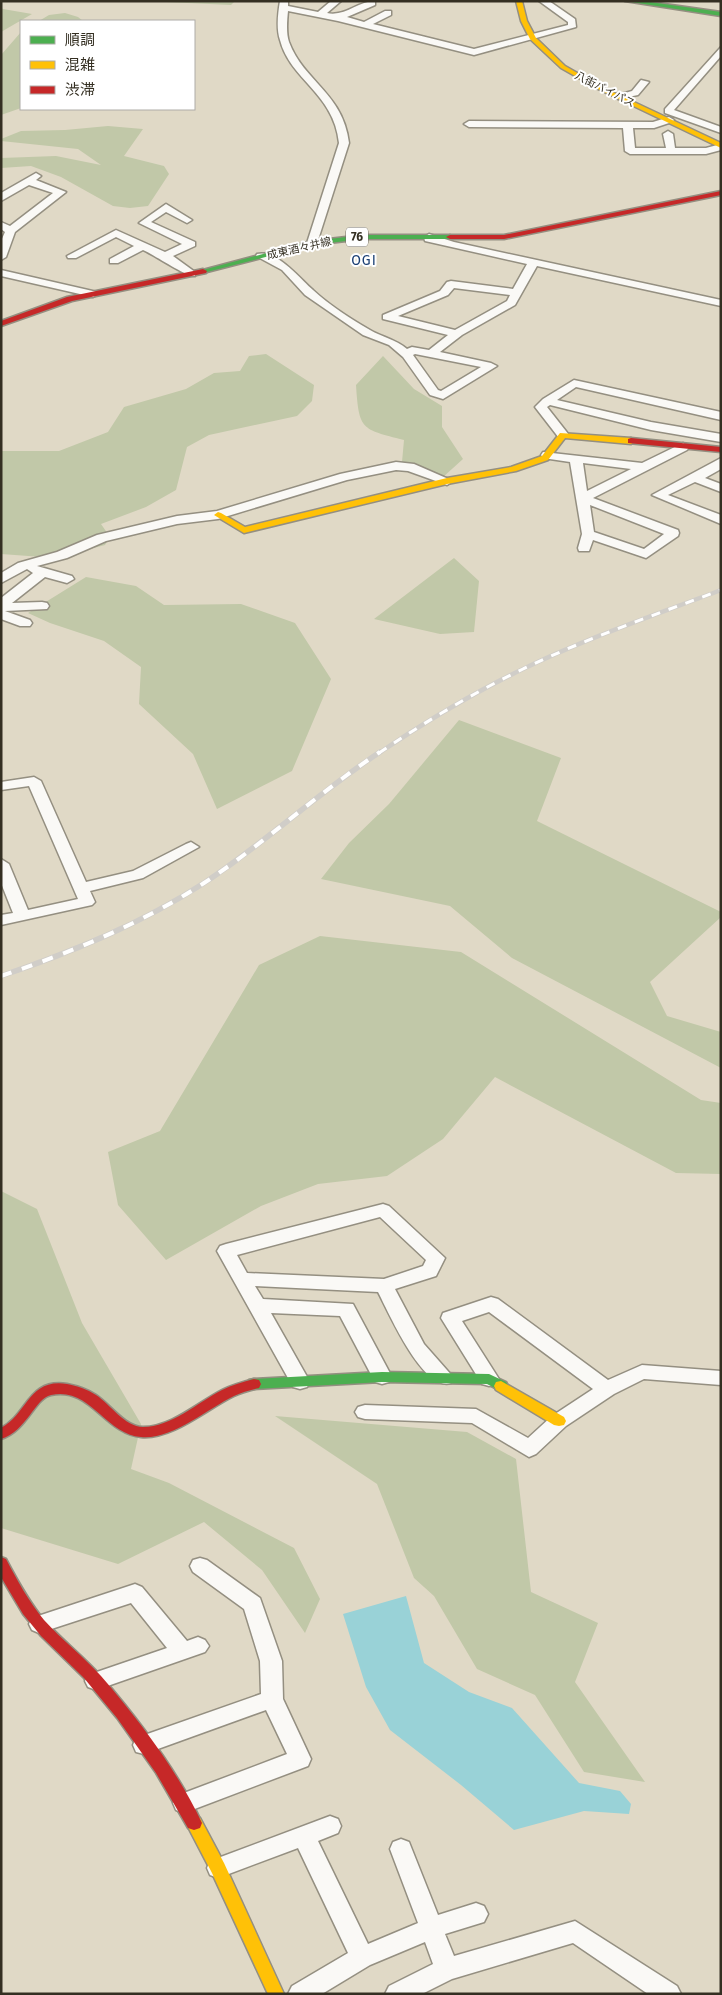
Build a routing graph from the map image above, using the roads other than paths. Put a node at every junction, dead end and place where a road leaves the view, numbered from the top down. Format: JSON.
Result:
{"nodes":[{"id":1,"x":337,"y":1,"type":"edge"},
{"id":2,"x":519,"y":1,"type":"edge"},
{"id":3,"x":543,"y":1,"type":"edge"},
{"id":4,"x":628,"y":1,"type":"edge"},
{"id":5,"x":372,"y":3,"type":"dead end"},
{"id":6,"x":284,"y":5,"type":"edge"},
{"id":7,"x":388,"y":13,"type":"dead end"},
{"id":8,"x":721,"y":14,"type":"edge"},
{"id":9,"x":320,"y":15,"type":"junction"},
{"id":10,"x":338,"y":18,"type":"junction"},
{"id":11,"x":365,"y":25,"type":"junction"},
{"id":12,"x":534,"y":38,"type":"junction"},
{"id":13,"x":721,"y":50,"type":"edge"},
{"id":14,"x":708,"y":66,"type":"junction"},
{"id":15,"x":721,"y":67,"type":"edge"},
{"id":16,"x":644,"y":82,"type":"dead end"},
{"id":17,"x":621,"y":97,"type":"junction"},
{"id":18,"x":669,"y":120,"type":"junction"},
{"id":19,"x":469,"y":124,"type":"dead end"},
{"id":20,"x":628,"y":125,"type":"junction"},
{"id":21,"x":721,"y":130,"type":"edge"},
{"id":22,"x":668,"y":134,"type":"dead end"},
{"id":23,"x":721,"y":146,"type":"edge"},
{"id":24,"x":671,"y":151,"type":"junction"},
{"id":25,"x":38,"y":175,"type":"dead end"},
{"id":26,"x":28,"y":181,"type":"junction"},
{"id":27,"x":721,"y":193,"type":"edge"},
{"id":28,"x":1,"y":198,"type":"edge"},
{"id":29,"x":187,"y":220,"type":"dead end"},
{"id":30,"x":5,"y":227,"type":"edge"},
{"id":31,"x":429,"y":237,"type":"junction"},
{"id":32,"x":312,"y":243,"type":"junction"},
{"id":33,"x":143,"y":246,"type":"junction"},
{"id":34,"x":2,"y":251,"type":"edge"},
{"id":35,"x":72,"y":256,"type":"dead end"},
{"id":36,"x":166,"y":256,"type":"junction"},
{"id":37,"x":261,"y":256,"type":"junction"},
{"id":38,"x":114,"y":261,"type":"dead end"},
{"id":39,"x":534,"y":262,"type":"junction"},
{"id":40,"x":1,"y":273,"type":"edge"},
{"id":41,"x":191,"y":274,"type":"junction"},
{"id":42,"x":518,"y":293,"type":"junction"},
{"id":43,"x":93,"y":294,"type":"junction"},
{"id":44,"x":721,"y":303,"type":"edge"},
{"id":45,"x":1,"y":324,"type":"edge"},
{"id":46,"x":457,"y":334,"type":"junction"},
{"id":47,"x":431,"y":354,"type":"junction"},
{"id":48,"x":407,"y":355,"type":"junction"},
{"id":49,"x":547,"y":401,"type":"junction"},
{"id":50,"x":721,"y":416,"type":"edge"},
{"id":51,"x":563,"y":435,"type":"junction"},
{"id":52,"x":721,"y":438,"type":"edge"},
{"id":53,"x":683,"y":448,"type":"junction"},
{"id":54,"x":721,"y":450,"type":"edge"},
{"id":55,"x":547,"y":455,"type":"junction"},
{"id":56,"x":576,"y":459,"type":"junction"},
{"id":57,"x":644,"y":467,"type":"junction"},
{"id":58,"x":718,"y":467,"type":"edge"},
{"id":59,"x":694,"y":478,"type":"junction"},
{"id":60,"x":447,"y":482,"type":"junction"},
{"id":61,"x":721,"y":488,"type":"edge"},
{"id":62,"x":582,"y":498,"type":"junction"},
{"id":63,"x":218,"y":515,"type":"junction"},
{"id":64,"x":721,"y":520,"type":"edge"},
{"id":65,"x":588,"y":534,"type":"junction"},
{"id":66,"x":584,"y":548,"type":"dead end"},
{"id":67,"x":23,"y":566,"type":"junction"},
{"id":68,"x":43,"y":572,"type":"junction"},
{"id":69,"x":67,"y":579,"type":"dead end"},
{"id":70,"x":1,"y":580,"type":"edge"},
{"id":71,"x":1,"y":606,"type":"edge"},
{"id":72,"x":42,"y":606,"type":"dead end"},
{"id":73,"x":1,"y":614,"type":"edge"},
{"id":74,"x":25,"y":623,"type":"dead end"},
{"id":75,"x":1,"y":786,"type":"edge"},
{"id":76,"x":191,"y":847,"type":"dead end"},
{"id":77,"x":1,"y":864,"type":"edge"},
{"id":78,"x":81,"y":888,"type":"junction"},
{"id":79,"x":22,"y":915,"type":"junction"},
{"id":80,"x":1,"y":920,"type":"edge"},
{"id":81,"x":243,"y":1278,"type":"junction"},
{"id":82,"x":384,"y":1286,"type":"junction"},
{"id":83,"x":258,"y":1306,"type":"junction"},
{"id":84,"x":382,"y":1377,"type":"junction"},
{"id":85,"x":444,"y":1378,"type":"junction"},
{"id":86,"x":721,"y":1378,"type":"edge"},
{"id":87,"x":489,"y":1379,"type":"junction"},
{"id":88,"x":300,"y":1382,"type":"junction"},
{"id":89,"x":607,"y":1389,"type":"junction"},
{"id":90,"x":365,"y":1412,"type":"dead end"},
{"id":91,"x":559,"y":1421,"type":"junction"},
{"id":92,"x":1,"y":1434,"type":"edge"},
{"id":93,"x":1,"y":1563,"type":"edge"},
{"id":94,"x":200,"y":1566,"type":"dead end"},
{"id":95,"x":40,"y":1624,"type":"junction"},
{"id":96,"x":96,"y":1681,"type":"junction"},
{"id":97,"x":272,"y":1699,"type":"junction"},
{"id":98,"x":144,"y":1745,"type":"junction"},
{"id":99,"x":184,"y":1803,"type":"junction"},
{"id":100,"x":330,"y":1826,"type":"dead end"},
{"id":101,"x":304,"y":1836,"type":"junction"},
{"id":102,"x":401,"y":1849,"type":"dead end"},
{"id":103,"x":218,"y":1868,"type":"junction"},
{"id":104,"x":476,"y":1914,"type":"dead end"},
{"id":105,"x":431,"y":1928,"type":"junction"},
{"id":106,"x":362,"y":1957,"type":"junction"},
{"id":107,"x":447,"y":1969,"type":"junction"},
{"id":108,"x":276,"y":1994,"type":"edge"},
{"id":109,"x":300,"y":1994,"type":"edge"},
{"id":110,"x":397,"y":1994,"type":"edge"},
{"id":111,"x":669,"y":1994,"type":"edge"}],
"edges":[{"from":1,"to":9,"type":"street"},
{"from":2,"to":12,"type":"main road","name":"八街バイパス"},
{"from":3,"to":12,"type":"street"},
{"from":4,"to":8,"type":"main road"},
{"from":5,"to":10,"type":"street"},
{"from":6,"to":9,"type":"street"},
{"from":6,"to":32,"type":"street"},
{"from":7,"to":11,"type":"street"},
{"from":9,"to":10,"type":"street"},
{"from":10,"to":11,"type":"street"},
{"from":11,"to":12,"type":"street"},
{"from":12,"to":17,"type":"main road","name":"八街バイパス"},
{"from":13,"to":14,"type":"street"},
{"from":14,"to":15,"type":"street"},
{"from":14,"to":21,"type":"street"},
{"from":16,"to":17,"type":"street"},
{"from":17,"to":18,"type":"main road","name":"八街バイパス"},
{"from":18,"to":20,"type":"street"},
{"from":18,"to":23,"type":"main road","name":"八街バイパス"},
{"from":19,"to":20,"type":"street"},
{"from":20,"to":24,"type":"street"},
{"from":22,"to":24,"type":"street"},
{"from":23,"to":24,"type":"street"},
{"from":25,"to":26,"type":"street"},
{"from":26,"to":28,"type":"street"},
{"from":26,"to":30,"type":"street"},
{"from":27,"to":31,"type":"main road","name":"成東酒々井線","number":"76"},
{"from":29,"to":36,"type":"street"},
{"from":30,"to":34,"type":"street"},
{"from":31,"to":32,"type":"main road","name":"成東酒々井線","number":"76"},
{"from":31,"to":39,"type":"street"},
{"from":32,"to":37,"type":"main road","name":"成東酒々井線","number":"76"},
{"from":33,"to":35,"type":"street"},
{"from":33,"to":36,"type":"street"},
{"from":33,"to":38,"type":"street"},
{"from":36,"to":41,"type":"street"},
{"from":37,"to":41,"type":"main road","name":"成東酒々井線","number":"76"},
{"from":37,"to":48,"type":"street"},
{"from":39,"to":42,"type":"street"},
{"from":39,"to":44,"type":"street"},
{"from":40,"to":43,"type":"street"},
{"from":41,"to":43,"type":"main road","name":"成東酒々井線","number":"76"},
{"from":42,"to":46,"type":"street"},
{"from":42,"to":46,"type":"street"},
{"from":43,"to":45,"type":"main road","name":"成東酒々井線","number":"76"},
{"from":46,"to":47,"type":"street"},
{"from":47,"to":48,"type":"street"},
{"from":47,"to":48,"type":"street"},
{"from":49,"to":50,"type":"street"},
{"from":49,"to":51,"type":"street"},
{"from":49,"to":52,"type":"street"},
{"from":51,"to":53,"type":"main road"},
{"from":51,"to":55,"type":"main road"},
{"from":53,"to":54,"type":"main road"},
{"from":53,"to":57,"type":"street"},
{"from":55,"to":56,"type":"street"},
{"from":55,"to":60,"type":"main road"},
{"from":56,"to":57,"type":"street"},
{"from":56,"to":62,"type":"street"},
{"from":57,"to":62,"type":"street"},
{"from":58,"to":59,"type":"street"},
{"from":59,"to":61,"type":"street"},
{"from":59,"to":64,"type":"street"},
{"from":60,"to":63,"type":"main road"},
{"from":60,"to":63,"type":"street"},
{"from":62,"to":65,"type":"street"},
{"from":62,"to":65,"type":"street"},
{"from":63,"to":67,"type":"street"},
{"from":65,"to":66,"type":"street"},
{"from":67,"to":68,"type":"street"},
{"from":67,"to":70,"type":"street"},
{"from":68,"to":69,"type":"street"},
{"from":68,"to":71,"type":"street"},
{"from":71,"to":72,"type":"street"},
{"from":73,"to":74,"type":"street"},
{"from":75,"to":78,"type":"street"},
{"from":76,"to":78,"type":"street"},
{"from":77,"to":79,"type":"street"},
{"from":78,"to":79,"type":"street"},
{"from":79,"to":80,"type":"street"},
{"from":81,"to":82,"type":"street"},
{"from":81,"to":82,"type":"street"},
{"from":81,"to":83,"type":"street"},
{"from":82,"to":85,"type":"street"},
{"from":83,"to":84,"type":"street"},
{"from":83,"to":88,"type":"street"},
{"from":84,"to":85,"type":"main road"},
{"from":84,"to":88,"type":"main road"},
{"from":85,"to":87,"type":"main road"},
{"from":86,"to":89,"type":"street"},
{"from":87,"to":89,"type":"street"},
{"from":87,"to":91,"type":"main road"},
{"from":88,"to":92,"type":"main road"},
{"from":89,"to":91,"type":"street"},
{"from":90,"to":91,"type":"street"},
{"from":93,"to":95,"type":"main road"},
{"from":94,"to":97,"type":"street"},
{"from":95,"to":96,"type":"main road"},
{"from":95,"to":96,"type":"street"},
{"from":96,"to":98,"type":"main road"},
{"from":97,"to":98,"type":"street"},
{"from":97,"to":99,"type":"street"},
{"from":98,"to":99,"type":"main road"},
{"from":99,"to":103,"type":"main road"},
{"from":100,"to":101,"type":"street"},
{"from":101,"to":103,"type":"street"},
{"from":101,"to":106,"type":"street"},
{"from":102,"to":105,"type":"street"},
{"from":103,"to":108,"type":"main road"},
{"from":104,"to":105,"type":"street"},
{"from":105,"to":106,"type":"street"},
{"from":105,"to":107,"type":"street"},
{"from":106,"to":109,"type":"street"},
{"from":107,"to":110,"type":"street"},
{"from":107,"to":111,"type":"street"}]}
